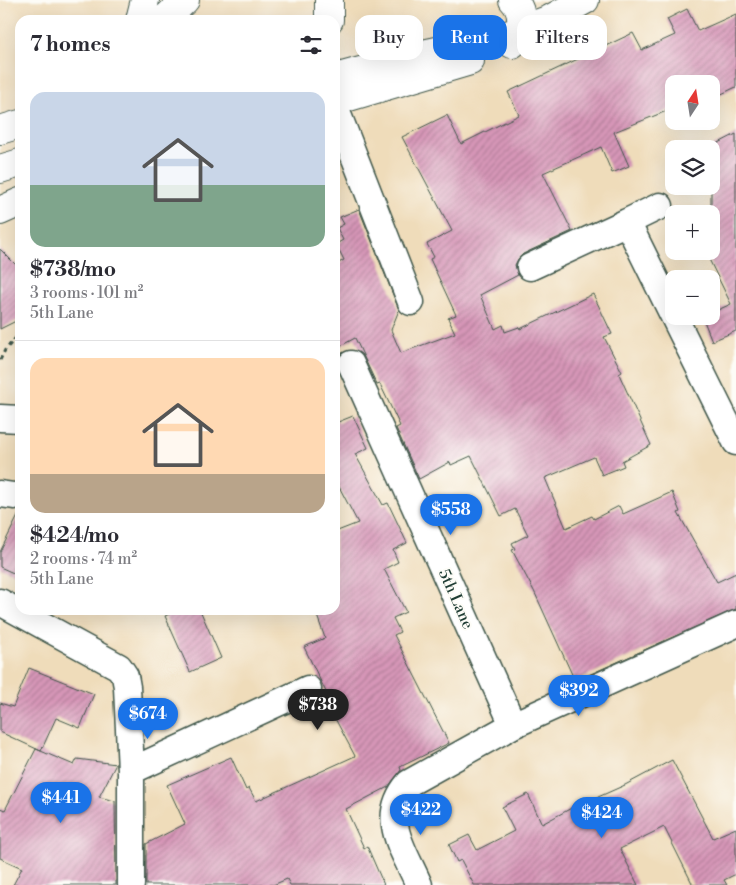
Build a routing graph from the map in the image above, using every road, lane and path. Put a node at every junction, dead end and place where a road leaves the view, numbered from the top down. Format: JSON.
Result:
{"nodes":[{"id":1,"x":145,"y":0,"type":"edge"},
{"id":2,"x":185,"y":0,"type":"edge"},
{"id":3,"x":329,"y":0,"type":"edge"},
{"id":4,"x":513,"y":0,"type":"edge"},
{"id":5,"x":585,"y":0,"type":"edge"},
{"id":6,"x":141,"y":15,"type":"edge"},
{"id":7,"x":169,"y":15,"type":"edge"},
{"id":8,"x":329,"y":15,"type":"edge"},
{"id":9,"x":521,"y":15,"type":"edge"},
{"id":10,"x":557,"y":15,"type":"edge"},
{"id":11,"x":517,"y":30,"type":"edge"},
{"id":12,"x":517,"y":35,"type":"edge"},
{"id":13,"x":340,"y":77,"type":"edge"},
{"id":14,"x":340,"y":98,"type":"edge"},
{"id":15,"x":340,"y":120,"type":"edge"},
{"id":16,"x":15,"y":126,"type":"edge"},
{"id":17,"x":0,"y":130,"type":"edge"},
{"id":18,"x":15,"y":164,"type":"edge"},
{"id":19,"x":0,"y":169,"type":"edge"},
{"id":20,"x":15,"y":204,"type":"edge"},
{"id":21,"x":660,"y":206,"type":"dead end"},
{"id":22,"x":0,"y":211,"type":"edge"},
{"id":23,"x":627,"y":222,"type":"junction"},
{"id":24,"x":530,"y":267,"type":"dead end"},
{"id":25,"x":411,"y":302,"type":"dead end"},
{"id":26,"x":15,"y":339,"type":"edge"},
{"id":27,"x":0,"y":360,"type":"edge"},
{"id":28,"x":350,"y":364,"type":"dead end"},
{"id":29,"x":0,"y":418,"type":"edge"},
{"id":30,"x":15,"y":419,"type":"edge"},
{"id":31,"x":736,"y":442,"type":"edge"},
{"id":32,"x":0,"y":494,"type":"edge"},
{"id":33,"x":15,"y":496,"type":"edge"},
{"id":34,"x":0,"y":602,"type":"edge"},
{"id":35,"x":15,"y":610,"type":"edge"},
{"id":36,"x":24,"y":615,"type":"edge"},
{"id":37,"x":736,"y":624,"type":"edge"},
{"id":38,"x":308,"y":688,"type":"dead end"},
{"id":39,"x":513,"y":725,"type":"junction"},
{"id":40,"x":131,"y":771,"type":"junction"},
{"id":41,"x":131,"y":885,"type":"edge"},
{"id":42,"x":420,"y":885,"type":"edge"}],
"edges":[{"from":1,"to":6,"type":"main road"},
{"from":2,"to":7,"type":"main road"},
{"from":3,"to":8,"type":"main road"},
{"from":4,"to":9,"type":"main road"},
{"from":5,"to":10,"type":"main road"},
{"from":11,"to":13,"type":"main road"},
{"from":12,"to":14,"type":"main road"},
{"from":15,"to":25,"type":"street"},
{"from":16,"to":17,"type":"main road"},
{"from":18,"to":19,"type":"main road"},
{"from":20,"to":22,"type":"main road"},
{"from":21,"to":23,"type":"street"},
{"from":23,"to":24,"type":"street"},
{"from":23,"to":31,"type":"street"},
{"from":26,"to":27,"type":"path"},
{"from":28,"to":39,"type":"street","name":"5th Lane"},
{"from":29,"to":30,"type":"street"},
{"from":32,"to":33,"type":"street"},
{"from":34,"to":35,"type":"street"},
{"from":36,"to":40,"type":"street"},
{"from":37,"to":39,"type":"street"},
{"from":38,"to":40,"type":"street"},
{"from":39,"to":42,"type":"street"},
{"from":40,"to":41,"type":"street"}]}
